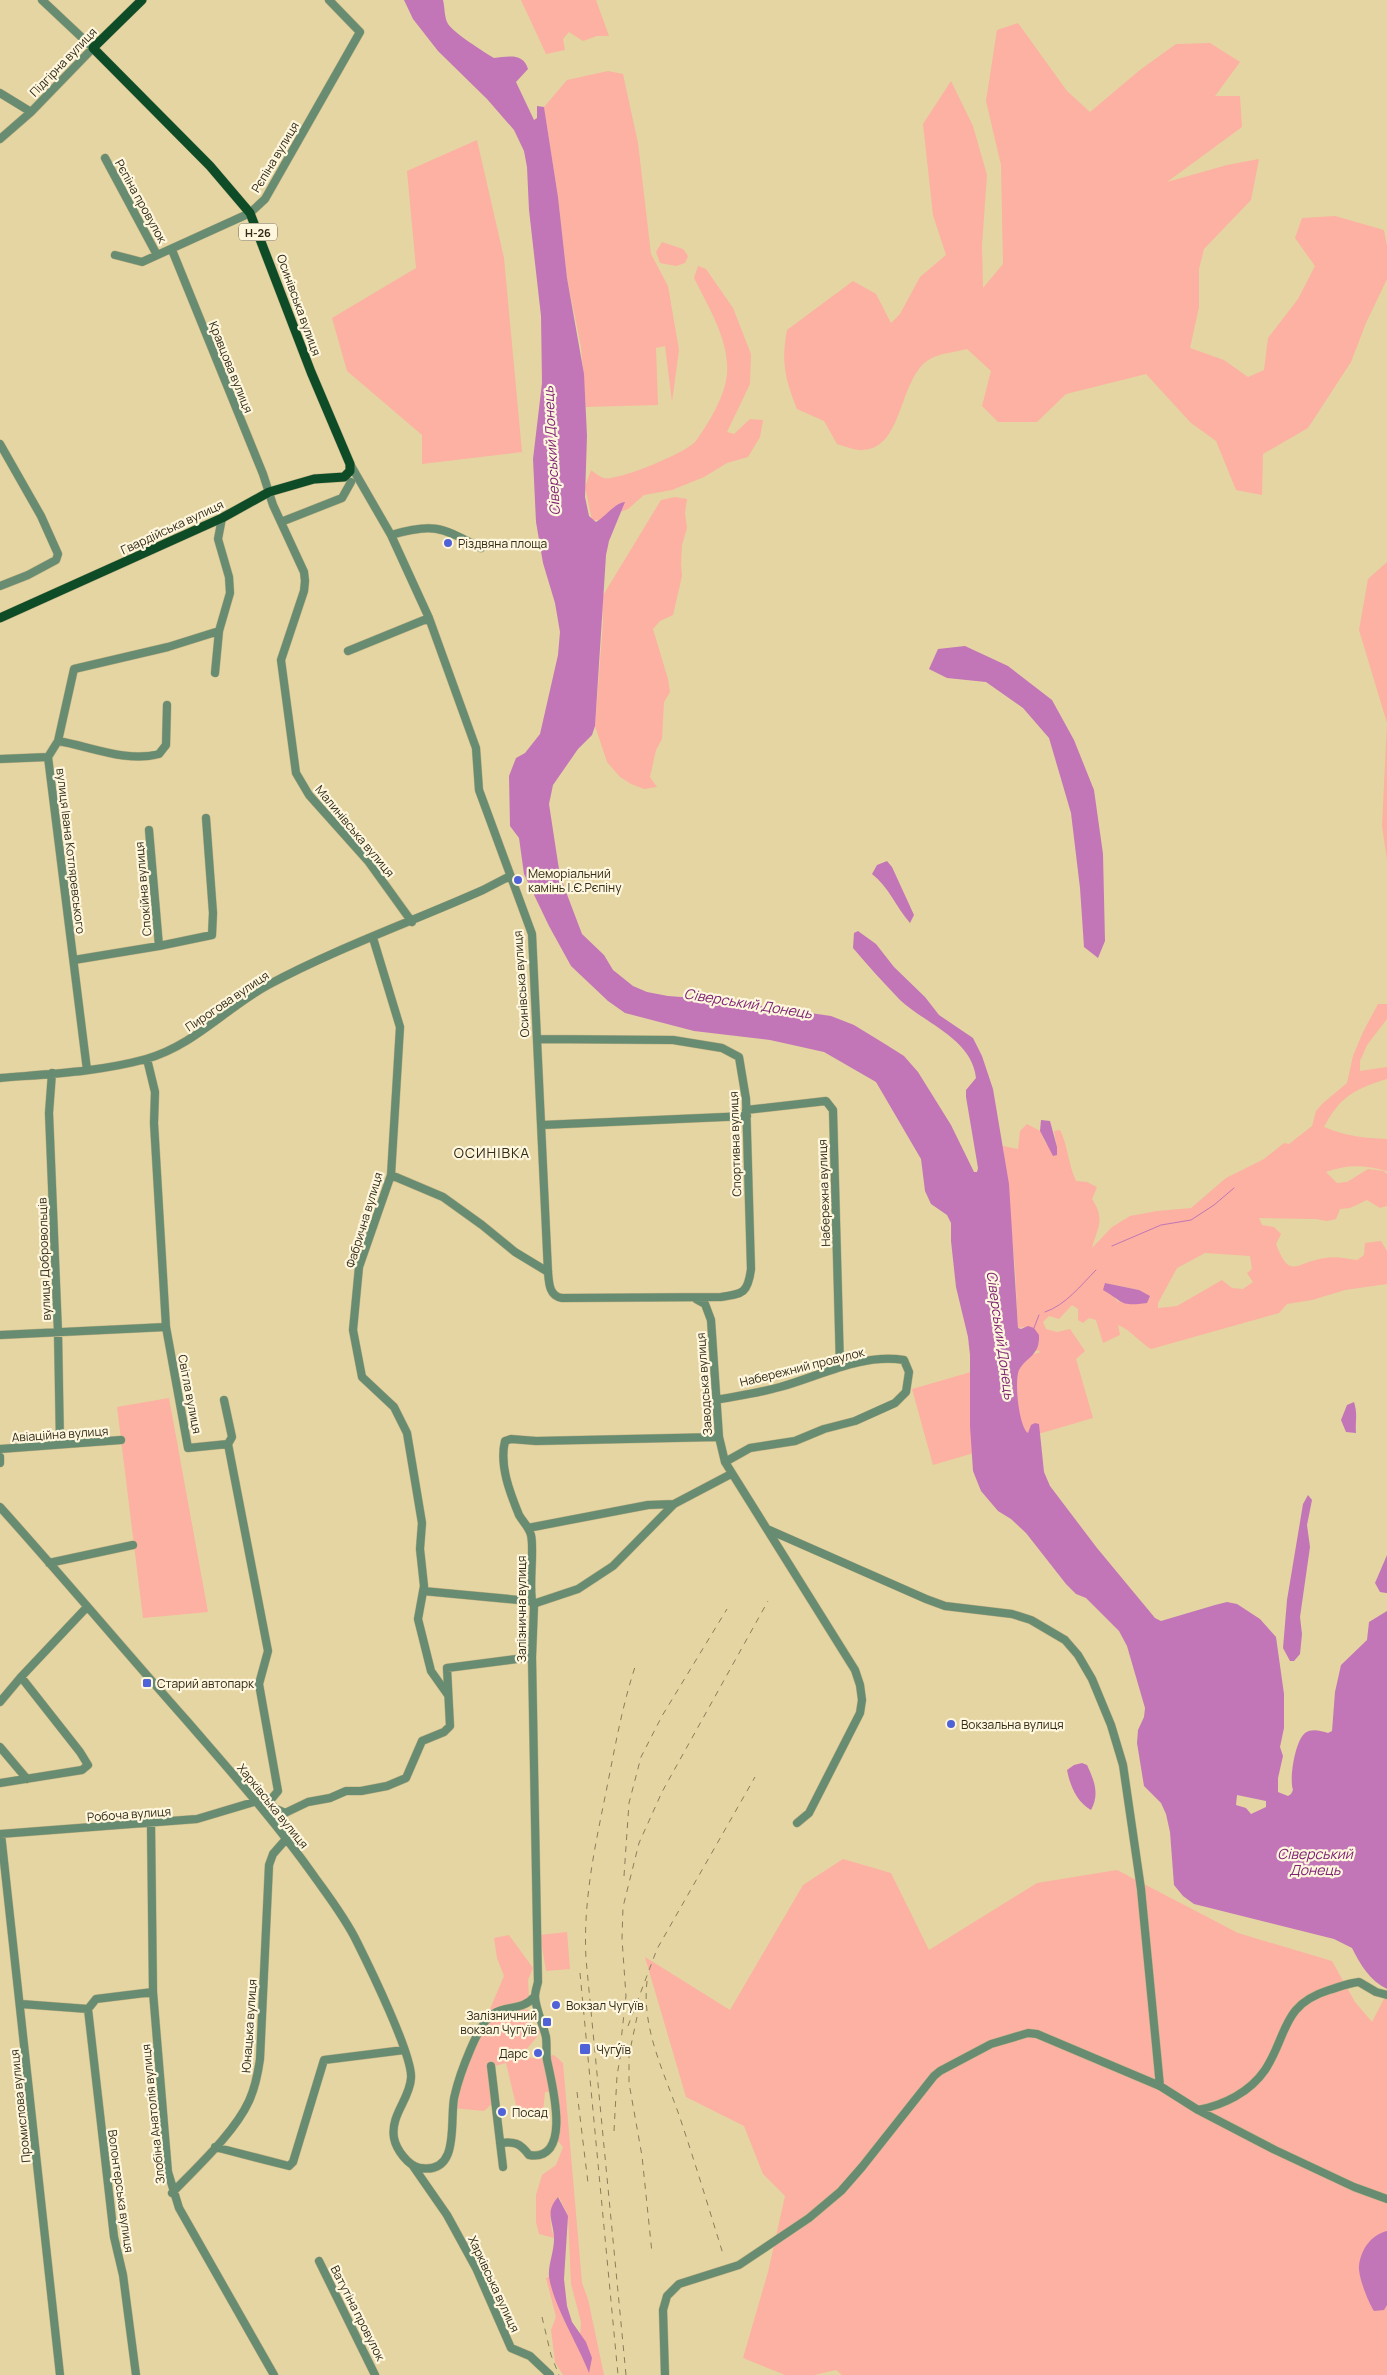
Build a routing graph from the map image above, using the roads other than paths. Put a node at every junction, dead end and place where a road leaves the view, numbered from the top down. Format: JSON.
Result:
{"nodes":[{"id":1,"x":42,"y":0,"type":"edge"},
{"id":2,"x":142,"y":0,"type":"edge"},
{"id":3,"x":329,"y":0,"type":"edge"},
{"id":4,"x":93,"y":48,"type":"junction"},
{"id":5,"x":0,"y":93,"type":"edge"},
{"id":6,"x":31,"y":112,"type":"junction"},
{"id":7,"x":0,"y":139,"type":"edge"},
{"id":8,"x":105,"y":158,"type":"dead end"},
{"id":9,"x":250,"y":213,"type":"junction"},
{"id":10,"x":172,"y":250,"type":"junction"},
{"id":11,"x":115,"y":255,"type":"dead end"},
{"id":12,"x":157,"y":255,"type":"junction"},
{"id":13,"x":0,"y":444,"type":"edge"},
{"id":14,"x":350,"y":464,"type":"junction"},
{"id":15,"x":340,"y":478,"type":"junction"},
{"id":16,"x":351,"y":482,"type":"junction"},
{"id":17,"x":269,"y":492,"type":"junction"},
{"id":18,"x":369,"y":494,"type":"junction"},
{"id":19,"x":222,"y":518,"type":"junction"},
{"id":20,"x":281,"y":522,"type":"junction"},
{"id":21,"x":391,"y":535,"type":"junction"},
{"id":22,"x":481,"y":548,"type":"dead end"},
{"id":23,"x":0,"y":586,"type":"edge"},
{"id":24,"x":0,"y":618,"type":"edge"},
{"id":25,"x":429,"y":618,"type":"junction"},
{"id":26,"x":219,"y":632,"type":"junction"},
{"id":27,"x":348,"y":651,"type":"dead end"},
{"id":28,"x":215,"y":673,"type":"dead end"},
{"id":29,"x":167,"y":705,"type":"dead end"},
{"id":30,"x":58,"y":741,"type":"junction"},
{"id":31,"x":48,"y":757,"type":"junction"},
{"id":32,"x":0,"y":759,"type":"edge"},
{"id":33,"x":206,"y":818,"type":"dead end"},
{"id":34,"x":149,"y":830,"type":"dead end"},
{"id":35,"x":510,"y":876,"type":"junction"},
{"id":36,"x":412,"y":922,"type":"junction"},
{"id":37,"x":373,"y":938,"type":"junction"},
{"id":38,"x":159,"y":946,"type":"junction"},
{"id":39,"x":74,"y":960,"type":"junction"},
{"id":40,"x":538,"y":1039,"type":"junction"},
{"id":41,"x":147,"y":1059,"type":"junction"},
{"id":42,"x":87,"y":1070,"type":"junction"},
{"id":43,"x":52,"y":1073,"type":"junction"},
{"id":44,"x":0,"y":1078,"type":"edge"},
{"id":45,"x":746,"y":1113,"type":"junction"},
{"id":46,"x":542,"y":1125,"type":"junction"},
{"id":47,"x":390,"y":1175,"type":"junction"},
{"id":48,"x":548,"y":1272,"type":"junction"},
{"id":49,"x":562,"y":1298,"type":"joint"},
{"id":50,"x":694,"y":1298,"type":"junction"},
{"id":51,"x":720,"y":1298,"type":"junction"},
{"id":52,"x":709,"y":1311,"type":"junction"},
{"id":53,"x":166,"y":1327,"type":"junction"},
{"id":54,"x":58,"y":1332,"type":"junction"},
{"id":55,"x":0,"y":1335,"type":"edge"},
{"id":56,"x":840,"y":1367,"type":"junction"},
{"id":57,"x":224,"y":1400,"type":"dead end"},
{"id":58,"x":716,"y":1400,"type":"junction"},
{"id":59,"x":719,"y":1437,"type":"junction"},
{"id":60,"x":121,"y":1440,"type":"dead end"},
{"id":61,"x":60,"y":1444,"type":"junction"},
{"id":62,"x":228,"y":1444,"type":"junction"},
{"id":63,"x":0,"y":1450,"type":"edge"},
{"id":64,"x":0,"y":1457,"type":"edge"},
{"id":65,"x":0,"y":1462,"type":"edge"},
{"id":66,"x":725,"y":1462,"type":"junction"},
{"id":67,"x":731,"y":1474,"type":"junction"},
{"id":68,"x":674,"y":1504,"type":"junction"},
{"id":69,"x":0,"y":1507,"type":"edge"},
{"id":70,"x":528,"y":1528,"type":"junction"},
{"id":71,"x":767,"y":1529,"type":"junction"},
{"id":72,"x":133,"y":1545,"type":"dead end"},
{"id":73,"x":50,"y":1563,"type":"junction"},
{"id":74,"x":423,"y":1591,"type":"junction"},
{"id":75,"x":532,"y":1603,"type":"junction"},
{"id":76,"x":87,"y":1607,"type":"junction"},
{"id":77,"x":532,"y":1657,"type":"junction"},
{"id":78,"x":21,"y":1677,"type":"junction"},
{"id":79,"x":448,"y":1695,"type":"junction"},
{"id":80,"x":0,"y":1702,"type":"edge"},
{"id":81,"x":0,"y":1747,"type":"edge"},
{"id":82,"x":27,"y":1779,"type":"junction"},
{"id":83,"x":0,"y":1783,"type":"edge"},
{"id":84,"x":257,"y":1801,"type":"junction"},
{"id":85,"x":270,"y":1801,"type":"junction"},
{"id":86,"x":263,"y":1809,"type":"junction"},
{"id":87,"x":797,"y":1823,"type":"dead end"},
{"id":88,"x":151,"y":1824,"type":"junction"},
{"id":89,"x":1,"y":1834,"type":"edge"},
{"id":90,"x":287,"y":1838,"type":"junction"},
{"id":91,"x":153,"y":1992,"type":"junction"},
{"id":92,"x":1387,"y":1995,"type":"edge"},
{"id":93,"x":535,"y":1996,"type":"junction"},
{"id":94,"x":21,"y":2004,"type":"junction"},
{"id":95,"x":88,"y":2009,"type":"junction"},
{"id":96,"x":404,"y":2050,"type":"junction"},
{"id":97,"x":491,"y":2066,"type":"dead end"},
{"id":98,"x":1160,"y":2086,"type":"junction"},
{"id":99,"x":1198,"y":2110,"type":"junction"},
{"id":100,"x":500,"y":2143,"type":"junction"},
{"id":101,"x":216,"y":2147,"type":"junction"},
{"id":102,"x":413,"y":2166,"type":"junction"},
{"id":103,"x":503,"y":2167,"type":"dead end"},
{"id":104,"x":172,"y":2193,"type":"junction"},
{"id":105,"x":1387,"y":2199,"type":"edge"},
{"id":106,"x":319,"y":2261,"type":"dead end"},
{"id":107,"x":60,"y":2375,"type":"edge"},
{"id":108,"x":136,"y":2375,"type":"edge"},
{"id":109,"x":274,"y":2375,"type":"edge"},
{"id":110,"x":375,"y":2375,"type":"edge"},
{"id":111,"x":550,"y":2375,"type":"edge"},
{"id":112,"x":665,"y":2375,"type":"edge"}],
"edges":[{"from":1,"to":4,"type":"street","name":"Осинівська вулиця"},
{"from":2,"to":4,"type":"main road","name":"Підгірна вулиця"},
{"from":3,"to":9,"type":"street","name":"Рєпіна вулиця"},
{"from":4,"to":6,"type":"street","name":"Підгірна вулиця"},
{"from":4,"to":9,"type":"main road","name":"Осинівська вулиця","number":"Н-26"},
{"from":5,"to":6,"type":"street"},
{"from":6,"to":7,"type":"street","name":"Підгірна вулиця"},
{"from":8,"to":12,"type":"street","name":"Рєпіна провулок"},
{"from":9,"to":10,"type":"street","name":"Рєпіна вулиця"},
{"from":9,"to":14,"type":"main road","name":"Осинівська вулиця","number":"Н-26"},
{"from":10,"to":12,"type":"street","name":"Рєпіна вулиця"},
{"from":10,"to":17,"type":"street","name":"Кравцова вулиця"},
{"from":11,"to":12,"type":"street","name":"Рєпіна вулиця"},
{"from":13,"to":23,"type":"street"},
{"from":14,"to":15,"type":"main road"},
{"from":14,"to":18,"type":"street","name":"Осинівська вулиця"},
{"from":15,"to":16,"type":"street"},
{"from":15,"to":17,"type":"main road","name":"Гвардійська вулиця"},
{"from":16,"to":18,"type":"street"},
{"from":16,"to":20,"type":"street"},
{"from":17,"to":19,"type":"main road","name":"Гвардійська вулиця"},
{"from":17,"to":20,"type":"street","name":"Малинівська вулиця"},
{"from":18,"to":21,"type":"street","name":"Осинівська вулиця"},
{"from":19,"to":24,"type":"main road","name":"Гвардійська вулиця"},
{"from":19,"to":26,"type":"street"},
{"from":20,"to":36,"type":"street","name":"Малинівська вулиця"},
{"from":21,"to":22,"type":"street"},
{"from":21,"to":25,"type":"street","name":"Осинівська вулиця"},
{"from":25,"to":27,"type":"street"},
{"from":25,"to":35,"type":"street","name":"Осинівська вулиця"},
{"from":26,"to":28,"type":"street"},
{"from":26,"to":30,"type":"street","name":"вулиця Івана Котляревського"},
{"from":29,"to":30,"type":"street"},
{"from":30,"to":31,"type":"street","name":"вулиця Івана Котляревського"},
{"from":31,"to":32,"type":"street"},
{"from":31,"to":39,"type":"street","name":"вулиця Івана Котляревського"},
{"from":33,"to":38,"type":"street"},
{"from":34,"to":38,"type":"street","name":"Спокійна вулиця"},
{"from":35,"to":36,"type":"street","name":"Пирогова вулиця"},
{"from":35,"to":40,"type":"street","name":"Осинівська вулиця"},
{"from":36,"to":37,"type":"street","name":"Пирогова вулиця"},
{"from":37,"to":41,"type":"street","name":"Пирогова вулиця"},
{"from":37,"to":47,"type":"street","name":"Фабрична вулиця"},
{"from":38,"to":39,"type":"street"},
{"from":39,"to":42,"type":"street","name":"вулиця Івана Котляревського"},
{"from":40,"to":45,"type":"street","name":"Спортивна вулиця"},
{"from":40,"to":46,"type":"street","name":"Осинівська вулиця"},
{"from":41,"to":42,"type":"street","name":"Пирогова вулиця"},
{"from":41,"to":53,"type":"street","name":"Світла вулиця"},
{"from":42,"to":43,"type":"street","name":"Пирогова вулиця"},
{"from":43,"to":44,"type":"street","name":"Пирогова вулиця"},
{"from":43,"to":54,"type":"street","name":"вулиця Добровольців"},
{"from":45,"to":46,"type":"street","name":"Набережна вулиця"},
{"from":45,"to":51,"type":"street","name":"Спортивна вулиця"},
{"from":45,"to":56,"type":"street","name":"Набережна вулиця"},
{"from":46,"to":48,"type":"street","name":"Осинівська вулиця"},
{"from":47,"to":48,"type":"street"},
{"from":47,"to":74,"type":"street","name":"Фабрична вулиця"},
{"from":48,"to":49,"type":"street","name":"Осинівська вулиця"},
{"from":49,"to":50,"type":"street","name":"Спортивна вулиця"},
{"from":50,"to":51,"type":"street","name":"Спортивна вулиця"},
{"from":50,"to":52,"type":"street"},
{"from":51,"to":52,"type":"street"},
{"from":52,"to":58,"type":"street","name":"Заводська вулиця"},
{"from":53,"to":54,"type":"street"},
{"from":53,"to":62,"type":"street","name":"Світла вулиця"},
{"from":54,"to":55,"type":"street"},
{"from":54,"to":61,"type":"street","name":"вулиця Добровольців"},
{"from":56,"to":58,"type":"street","name":"Набережний провулок"},
{"from":56,"to":66,"type":"street","name":"Набережний провулок"},
{"from":57,"to":62,"type":"street"},
{"from":58,"to":59,"type":"street","name":"Заводська вулиця"},
{"from":59,"to":66,"type":"street","name":"Заводська вулиця"},
{"from":59,"to":70,"type":"street","name":"Залізнична вулиця"},
{"from":60,"to":61,"type":"street","name":"Авіаційна вулиця"},
{"from":61,"to":63,"type":"street","name":"Авіаційна вулиця"},
{"from":62,"to":85,"type":"street"},
{"from":64,"to":65,"type":"street"},
{"from":66,"to":67,"type":"street","name":"Заводська вулиця"},
{"from":67,"to":68,"type":"street"},
{"from":67,"to":71,"type":"street"},
{"from":68,"to":70,"type":"street"},
{"from":68,"to":75,"type":"street"},
{"from":69,"to":73,"type":"street","name":"Харківська вулиця"},
{"from":70,"to":75,"type":"street","name":"Залізнична вулиця"},
{"from":71,"to":87,"type":"street"},
{"from":71,"to":98,"type":"street"},
{"from":72,"to":73,"type":"street"},
{"from":73,"to":76,"type":"street","name":"Харківська вулиця"},
{"from":74,"to":75,"type":"street"},
{"from":74,"to":79,"type":"street","name":"Фабрична вулиця"},
{"from":75,"to":77,"type":"street","name":"Залізнична вулиця"},
{"from":76,"to":78,"type":"street"},
{"from":76,"to":84,"type":"street","name":"Харківська вулиця"},
{"from":77,"to":79,"type":"street"},
{"from":77,"to":93,"type":"street","name":"Залізнична вулиця"},
{"from":78,"to":80,"type":"street"},
{"from":78,"to":82,"type":"street"},
{"from":79,"to":85,"type":"street"},
{"from":81,"to":82,"type":"street"},
{"from":82,"to":83,"type":"street"},
{"from":84,"to":86,"type":"street","name":"Харківська вулиця"},
{"from":84,"to":88,"type":"street","name":"Робоча вулиця"},
{"from":85,"to":86,"type":"street"},
{"from":86,"to":90,"type":"street","name":"Харківська вулиця"},
{"from":88,"to":89,"type":"street","name":"Робоча вулиця"},
{"from":88,"to":91,"type":"street","name":"Злобіна Анатолія вулиця"},
{"from":89,"to":94,"type":"street","name":"Промислова вулиця"},
{"from":90,"to":96,"type":"street","name":"Харківська вулиця"},
{"from":90,"to":101,"type":"street","name":"Юнацька вулиця"},
{"from":91,"to":95,"type":"street"},
{"from":91,"to":104,"type":"street","name":"Злобіна Анатолія вулиця"},
{"from":92,"to":99,"type":"street"},
{"from":93,"to":100,"type":"street"},
{"from":93,"to":102,"type":"street"},
{"from":94,"to":95,"type":"street"},
{"from":94,"to":107,"type":"street","name":"Промислова вулиця"},
{"from":95,"to":108,"type":"street","name":"Волонтерська вулиця"},
{"from":96,"to":101,"type":"street"},
{"from":96,"to":102,"type":"street","name":"Харківська вулиця"},
{"from":97,"to":100,"type":"street"},
{"from":98,"to":99,"type":"street"},
{"from":98,"to":112,"type":"street"},
{"from":99,"to":105,"type":"street"},
{"from":100,"to":103,"type":"street"},
{"from":101,"to":104,"type":"street","name":"Юнацька вулиця"},
{"from":102,"to":111,"type":"street","name":"Харківська вулиця"},
{"from":104,"to":109,"type":"street","name":"Злобіна Анатолія вулиця"},
{"from":106,"to":110,"type":"street","name":"Ватутіна провулок"}]}
